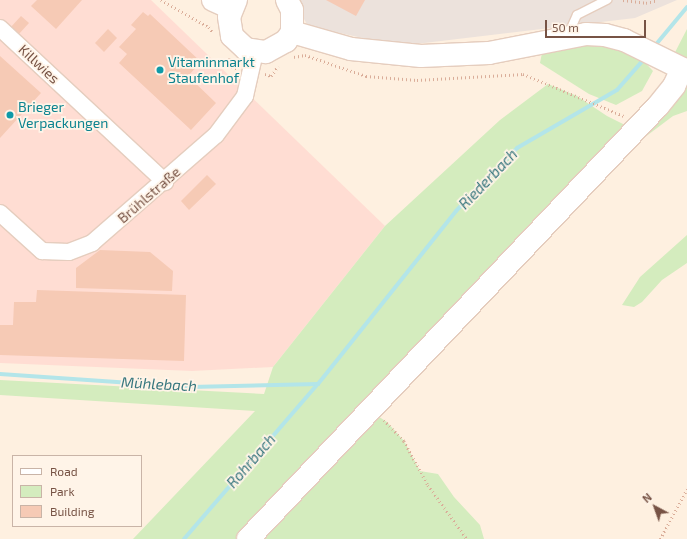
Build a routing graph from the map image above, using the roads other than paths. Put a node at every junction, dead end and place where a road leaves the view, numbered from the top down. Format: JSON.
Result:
{"nodes":[{"id":1,"x":287,"y":0,"type":"edge"},
{"id":2,"x":606,"y":0,"type":"edge"},
{"id":3,"x":226,"y":3,"type":"edge"},
{"id":4,"x":0,"y":28,"type":"edge"},
{"id":5,"x":292,"y":32,"type":"junction"},
{"id":6,"x":567,"y":37,"type":"junction"},
{"id":7,"x":255,"y":52,"type":"junction"},
{"id":8,"x":684,"y":70,"type":"edge"},
{"id":9,"x":165,"y":182,"type":"junction"},
{"id":10,"x":0,"y":213,"type":"edge"},
{"id":11,"x":248,"y":539,"type":"edge"}],
"edges":[{"from":1,"to":5,"type":"street"},
{"from":2,"to":6,"type":"lane"},
{"from":3,"to":7,"type":"street"},
{"from":4,"to":9,"type":"street","name":"Killwies"},
{"from":5,"to":6,"type":"street"},
{"from":5,"to":7,"type":"street"},
{"from":6,"to":8,"type":"street"},
{"from":7,"to":9,"type":"street","name":"Brühlstraße"},
{"from":8,"to":11,"type":"street"},
{"from":9,"to":10,"type":"street","name":"Brühlstraße"}]}
